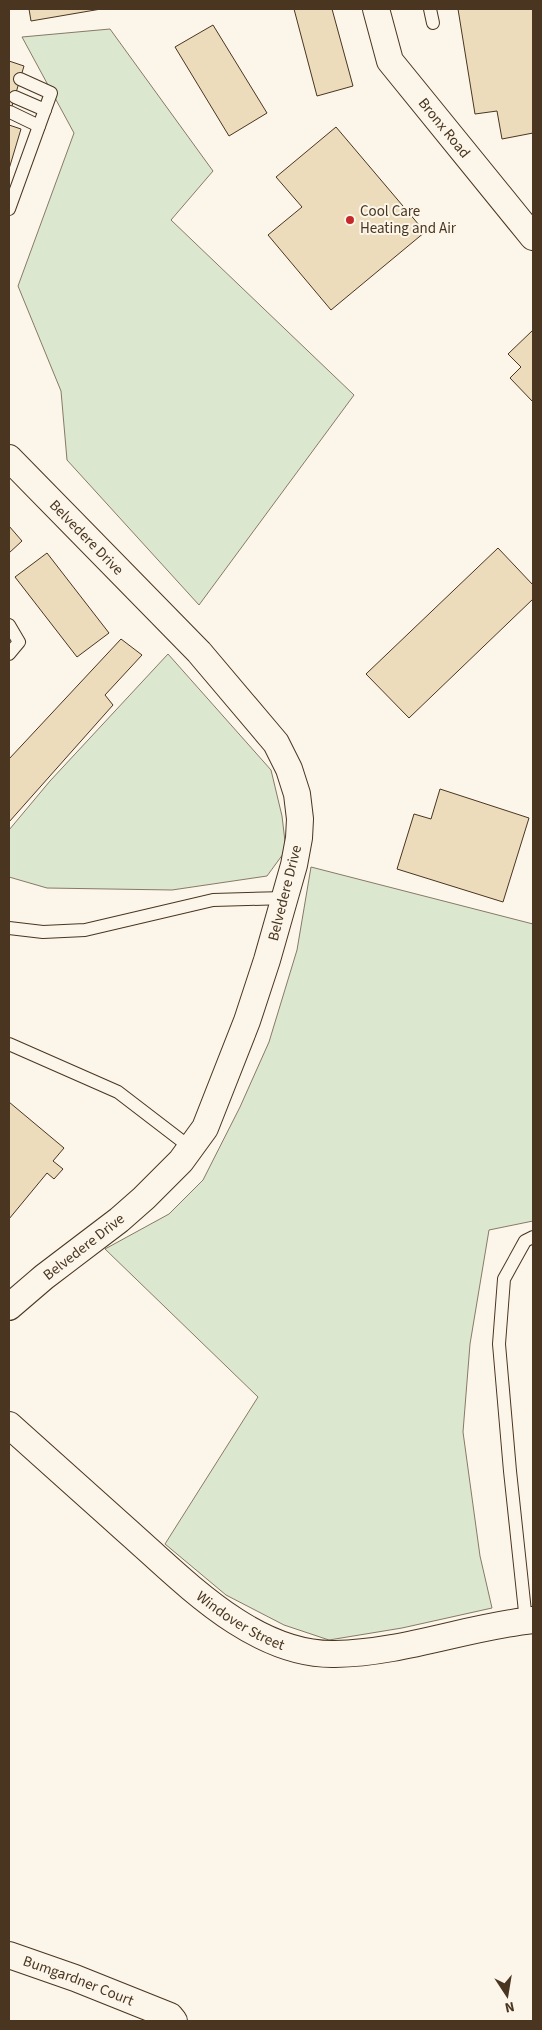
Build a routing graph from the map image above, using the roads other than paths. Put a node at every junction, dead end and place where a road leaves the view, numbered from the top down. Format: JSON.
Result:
{"nodes":[{"id":1,"x":376,"y":9,"type":"edge"},
{"id":2,"x":430,"y":9,"type":"edge"},
{"id":3,"x":433,"y":23,"type":"dead end"},
{"id":4,"x":20,"y":79,"type":"dead end"},
{"id":5,"x":15,"y":97,"type":"dead end"},
{"id":6,"x":44,"y":110,"type":"junction"},
{"id":7,"x":10,"y":112,"type":"edge"},
{"id":8,"x":39,"y":126,"type":"junction"},
{"id":9,"x":14,"y":178,"type":"edge"},
{"id":10,"x":9,"y":207,"type":"edge"},
{"id":11,"x":533,"y":237,"type":"edge"},
{"id":12,"x":9,"y":458,"type":"edge"},
{"id":13,"x":9,"y":625,"type":"edge"},
{"id":14,"x":9,"y":654,"type":"edge"},
{"id":15,"x":286,"y":898,"type":"junction"},
{"id":16,"x":9,"y":928,"type":"edge"},
{"id":17,"x":9,"y":1044,"type":"edge"},
{"id":18,"x":191,"y":1148,"type":"junction"},
{"id":19,"x":533,"y":1236,"type":"edge"},
{"id":20,"x":9,"y":1307,"type":"edge"},
{"id":21,"x":9,"y":1425,"type":"edge"},
{"id":22,"x":530,"y":1621,"type":"edge"},
{"id":23,"x":9,"y":1955,"type":"edge"},
{"id":24,"x":174,"y":2021,"type":"edge"}],
"edges":[{"from":1,"to":11,"type":"street","name":"Bronx Road"},
{"from":2,"to":3,"type":"lane"},
{"from":4,"to":6,"type":"lane"},
{"from":5,"to":6,"type":"lane"},
{"from":6,"to":8,"type":"lane"},
{"from":7,"to":8,"type":"lane"},
{"from":8,"to":9,"type":"lane"},
{"from":9,"to":10,"type":"lane"},
{"from":12,"to":15,"type":"street","name":"Belvedere Drive"},
{"from":13,"to":14,"type":"lane"},
{"from":15,"to":16,"type":"lane"},
{"from":15,"to":18,"type":"street","name":"Belvedere Drive"},
{"from":17,"to":18,"type":"lane"},
{"from":18,"to":20,"type":"street","name":"Belvedere Drive"},
{"from":19,"to":22,"type":"lane"},
{"from":21,"to":22,"type":"street","name":"Windover Street"},
{"from":23,"to":24,"type":"street","name":"Bumgardner Court"}]}
